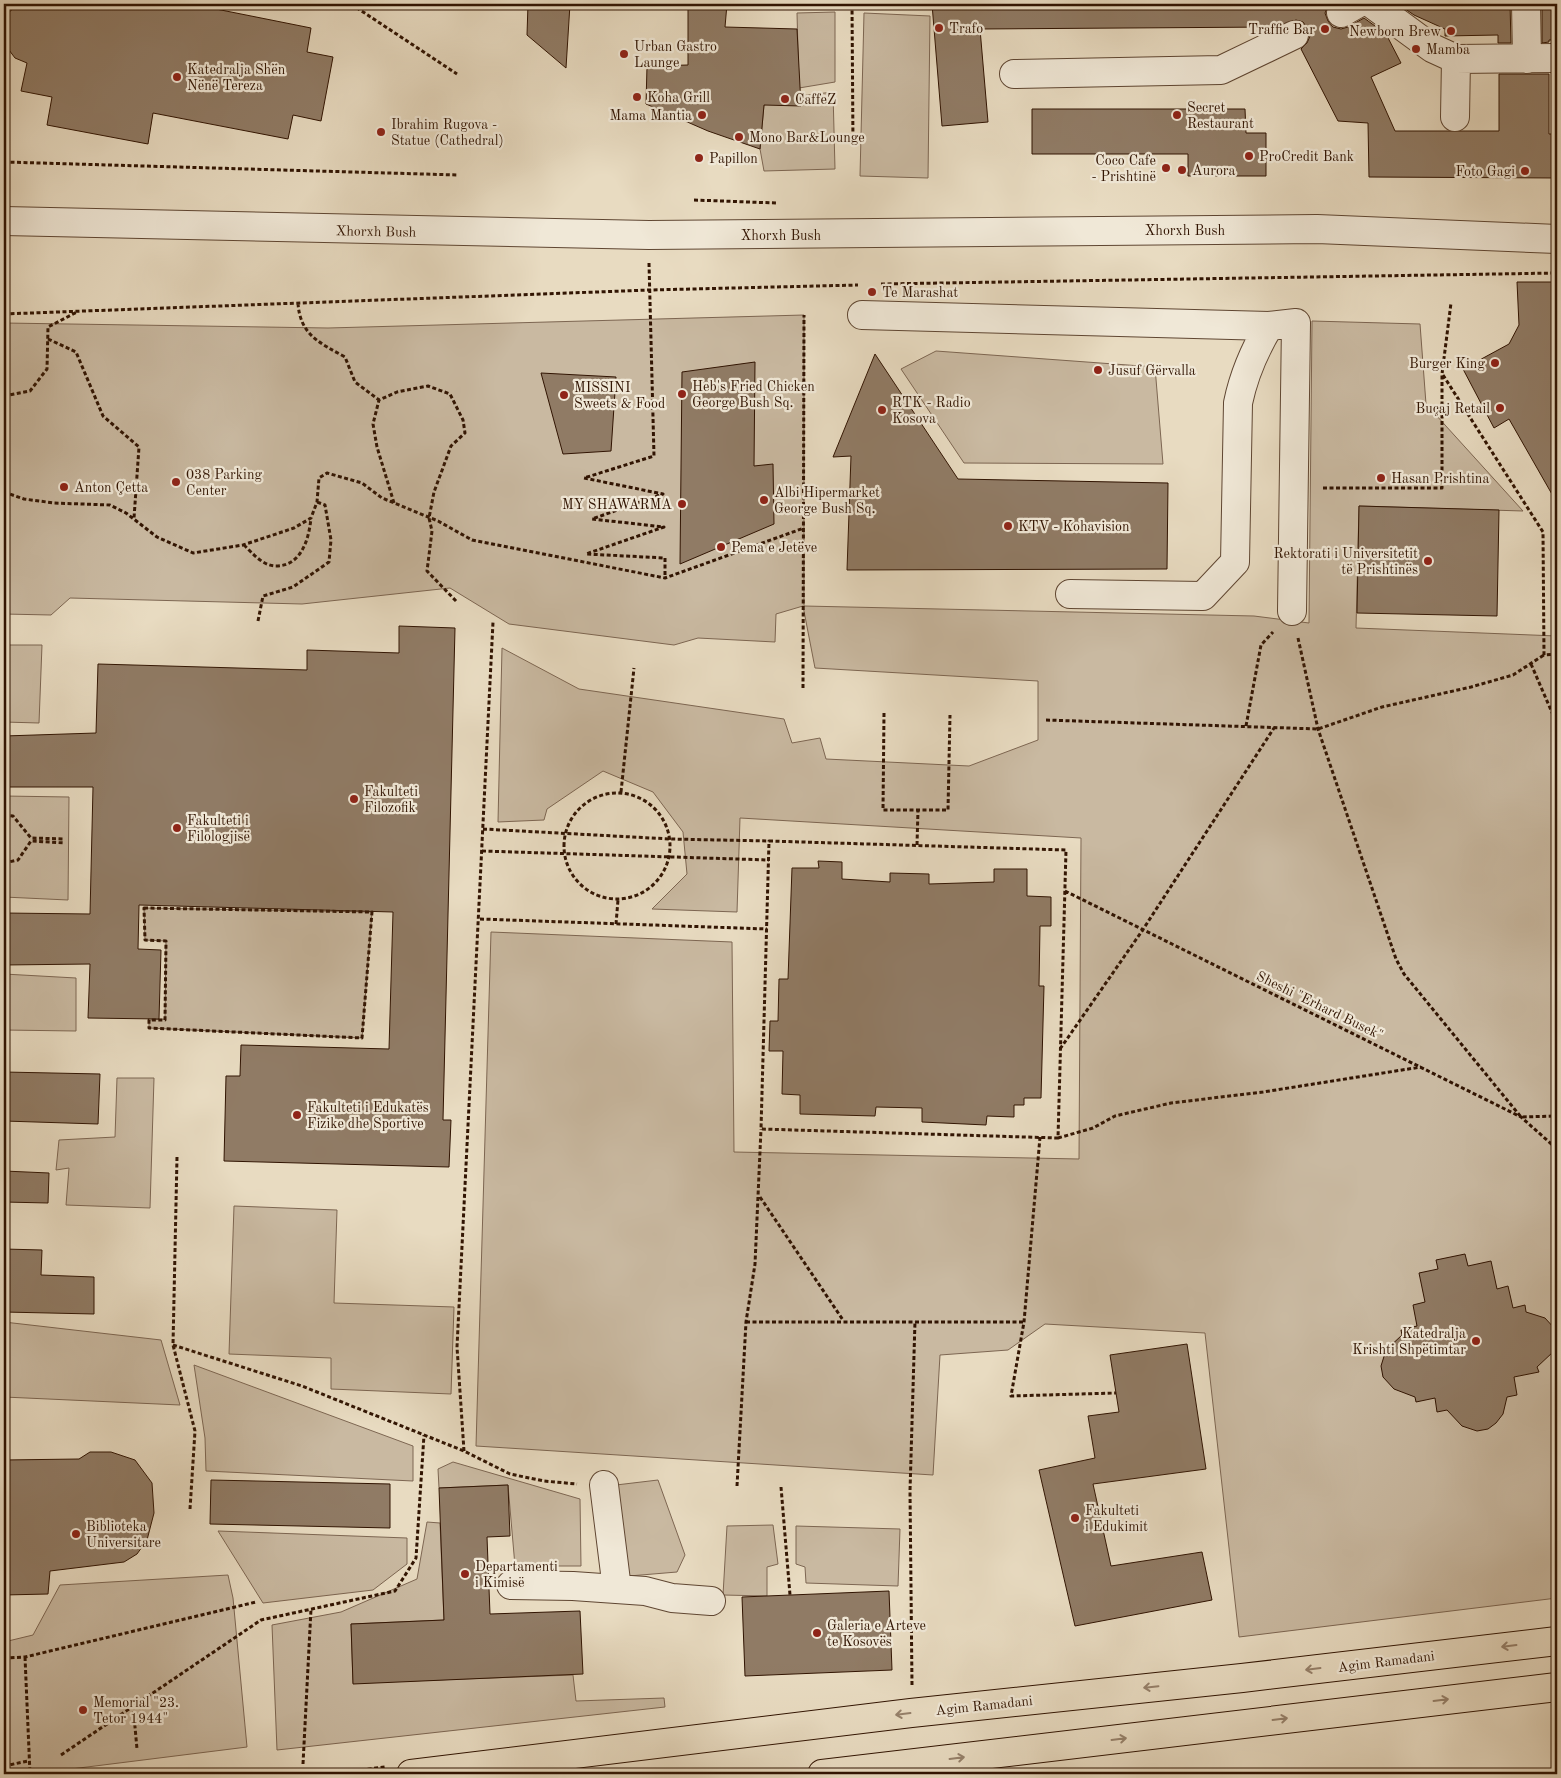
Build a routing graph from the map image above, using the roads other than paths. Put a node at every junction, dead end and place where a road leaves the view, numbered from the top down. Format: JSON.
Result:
{"nodes":[{"id":1,"x":1372,"y":4,"type":"edge"},
{"id":2,"x":1526,"y":4,"type":"edge"},
{"id":3,"x":1294,"y":35,"type":"dead end"},
{"id":4,"x":1557,"y":58,"type":"edge"},
{"id":5,"x":1456,"y":59,"type":"junction"},
{"id":6,"x":1527,"y":59,"type":"junction"},
{"id":7,"x":1014,"y":74,"type":"dead end"},
{"id":8,"x":1455,"y":116,"type":"dead end"},
{"id":9,"x":4,"y":221,"type":"edge"},
{"id":10,"x":1557,"y":239,"type":"edge"},
{"id":11,"x":862,"y":315,"type":"dead end"},
{"id":12,"x":1269,"y":326,"type":"junction"},
{"id":13,"x":1070,"y":594,"type":"dead end"},
{"id":14,"x":1292,"y":611,"type":"road end"},
{"id":15,"x":604,"y":1485,"type":"road end"},
{"id":16,"x":511,"y":1585,"type":"dead end"},
{"id":17,"x":617,"y":1589,"type":"junction"},
{"id":18,"x":711,"y":1601,"type":"dead end"},
{"id":19,"x":1557,"y":1640,"type":"edge"},
{"id":20,"x":1557,"y":1687,"type":"edge"},
{"id":21,"x":411,"y":1774,"type":"edge"},
{"id":22,"x":822,"y":1774,"type":"edge"}],
"edges":[{"from":1,"to":5,"type":"street"},
{"from":2,"to":6,"type":"street"},
{"from":3,"to":7,"type":"street"},
{"from":4,"to":6,"type":"street"},
{"from":5,"to":6,"type":"street"},
{"from":5,"to":8,"type":"street"},
{"from":9,"to":10,"type":"street","name":"Xhorxh Bush"},
{"from":11,"to":12,"type":"street"},
{"from":12,"to":13,"type":"street"},
{"from":12,"to":14,"type":"street"},
{"from":15,"to":17,"type":"street"},
{"from":16,"to":17,"type":"street"},
{"from":17,"to":18,"type":"street"},
{"from":19,"to":21,"type":"main road","name":"Agim Ramadani","one_way":true},
{"from":22,"to":20,"type":"main road","one_way":true}]}
